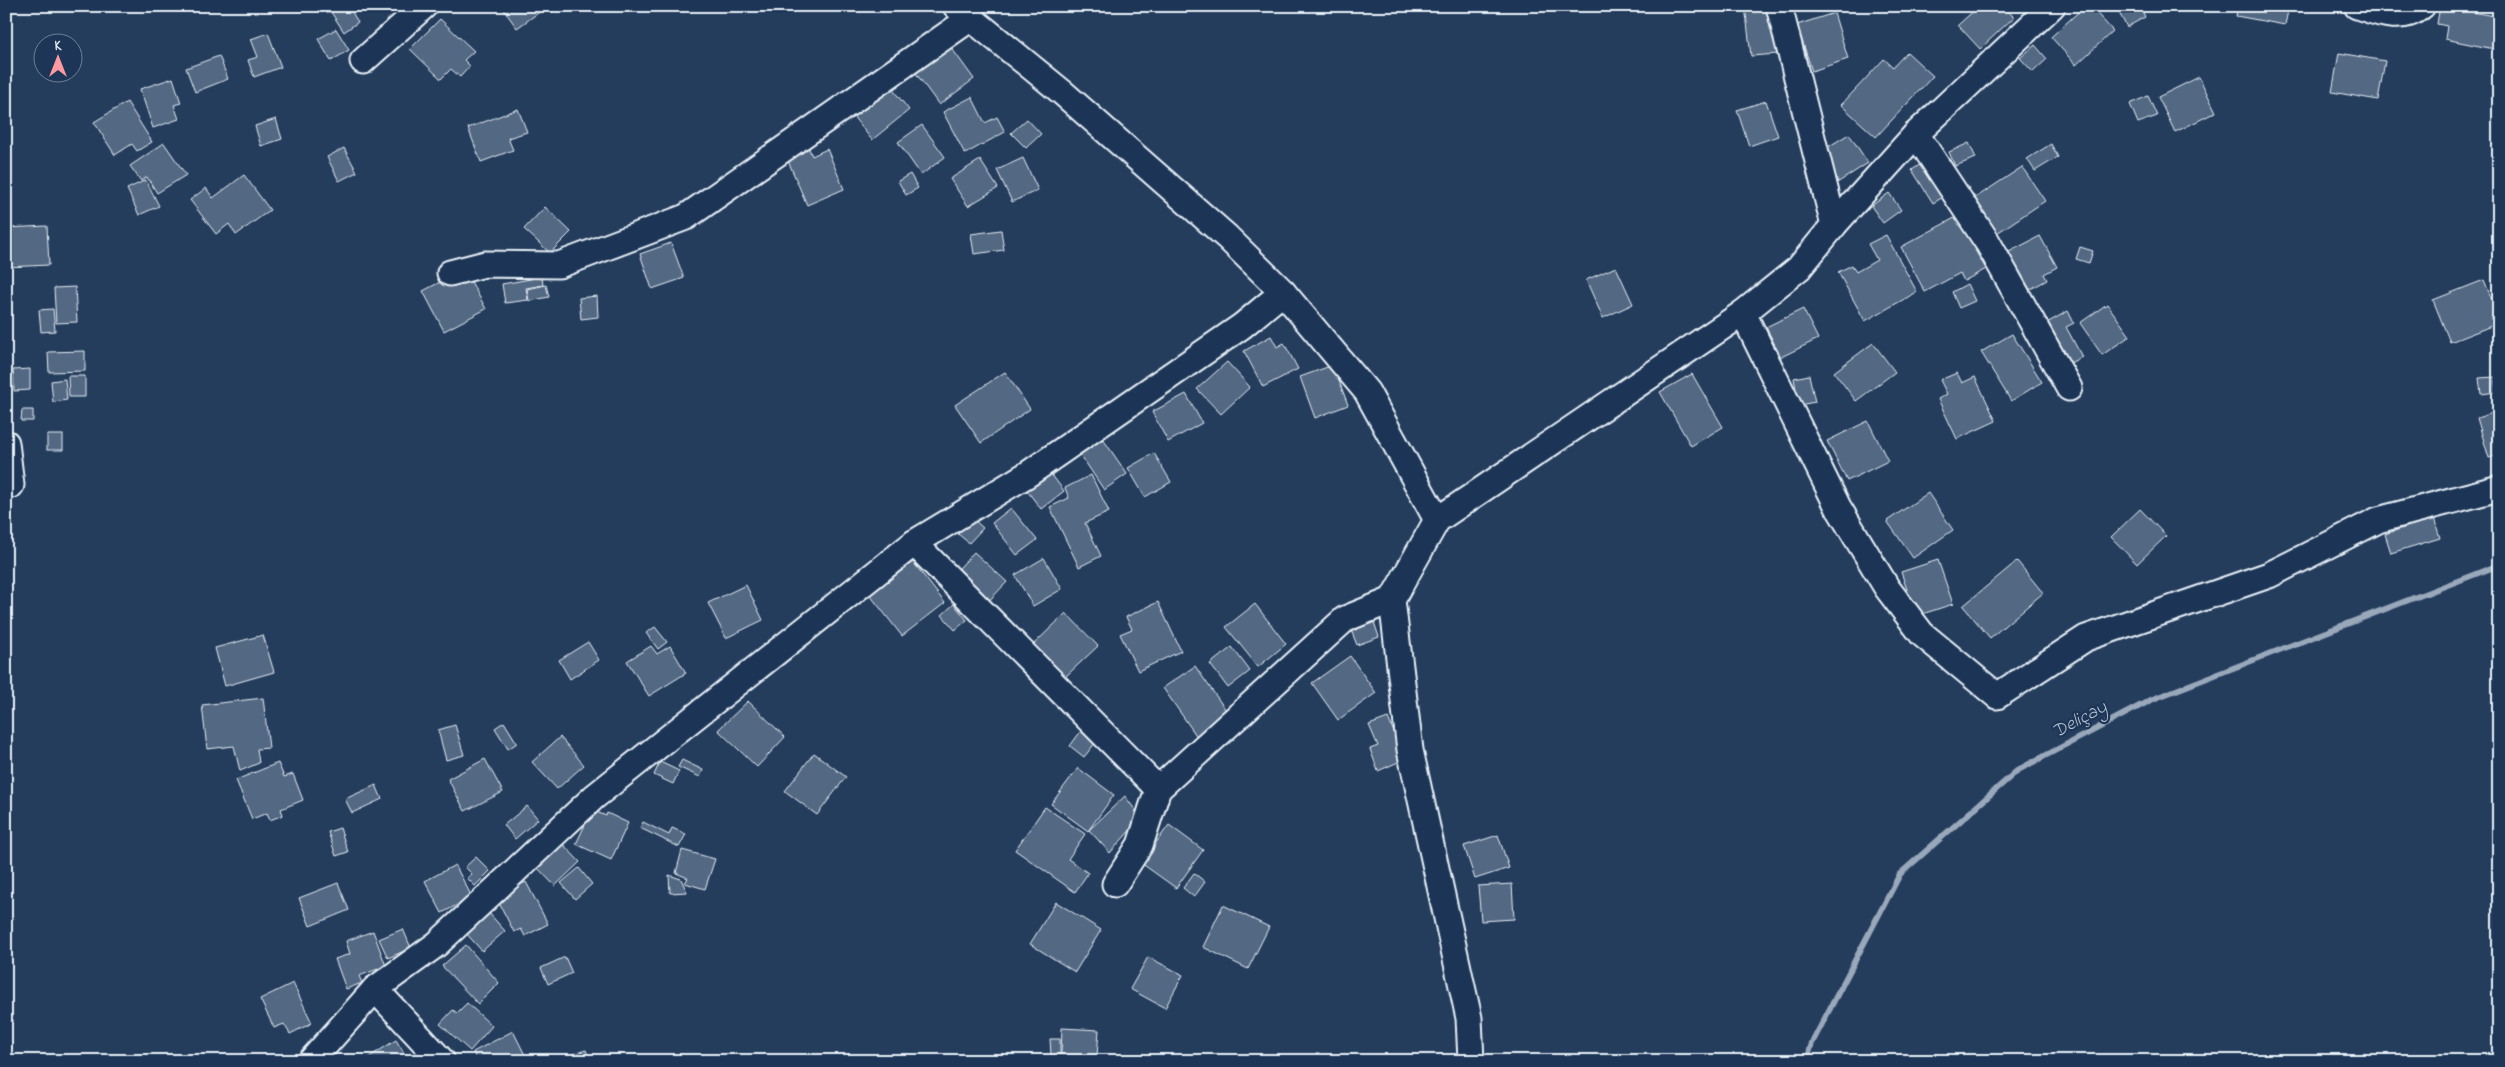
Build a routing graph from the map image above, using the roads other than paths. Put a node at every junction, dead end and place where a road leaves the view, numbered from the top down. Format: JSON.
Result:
{"nodes":[{"id":1,"x":424,"y":6,"type":"edge"},
{"id":2,"x":1779,"y":6,"type":"edge"},
{"id":3,"x":2357,"y":6,"type":"edge"},
{"id":4,"x":2422,"y":6,"type":"edge"},
{"id":5,"x":2051,"y":7,"type":"edge"},
{"id":6,"x":964,"y":12,"type":"edge"},
{"id":7,"x":363,"y":61,"type":"dead end"},
{"id":8,"x":1916,"y":134,"type":"junction"},
{"id":9,"x":1834,"y":225,"type":"junction"},
{"id":10,"x":450,"y":273,"type":"dead end"},
{"id":11,"x":1283,"y":292,"type":"junction"},
{"id":12,"x":1743,"y":313,"type":"junction"},
{"id":13,"x":2069,"y":388,"type":"dead end"},
{"id":14,"x":6,"y":443,"type":"edge"},
{"id":15,"x":9,"y":486,"type":"edge"},
{"id":16,"x":2499,"y":488,"type":"edge"},
{"id":17,"x":1437,"y":520,"type":"junction"},
{"id":18,"x":914,"y":543,"type":"junction"},
{"id":19,"x":1392,"y":600,"type":"junction"},
{"id":20,"x":1158,"y":789,"type":"junction"},
{"id":21,"x":1115,"y":884,"type":"dead end"},
{"id":22,"x":375,"y":989,"type":"junction"},
{"id":23,"x":311,"y":1061,"type":"edge"},
{"id":24,"x":442,"y":1061,"type":"edge"},
{"id":25,"x":1471,"y":1061,"type":"edge"}],
"edges":[{"from":1,"to":7,"type":"street"},
{"from":2,"to":9,"type":"street"},
{"from":3,"to":4,"type":"street"},
{"from":5,"to":8,"type":"street"},
{"from":6,"to":10,"type":"street"},
{"from":6,"to":11,"type":"street"},
{"from":8,"to":9,"type":"street"},
{"from":8,"to":13,"type":"street"},
{"from":9,"to":12,"type":"street"},
{"from":11,"to":17,"type":"street"},
{"from":11,"to":18,"type":"street"},
{"from":12,"to":16,"type":"street"},
{"from":12,"to":17,"type":"street"},
{"from":14,"to":15,"type":"street"},
{"from":17,"to":19,"type":"street"},
{"from":18,"to":20,"type":"street"},
{"from":18,"to":22,"type":"street"},
{"from":19,"to":20,"type":"street"},
{"from":19,"to":25,"type":"street"},
{"from":20,"to":21,"type":"street"},
{"from":22,"to":23,"type":"street"},
{"from":22,"to":24,"type":"street"}]}
